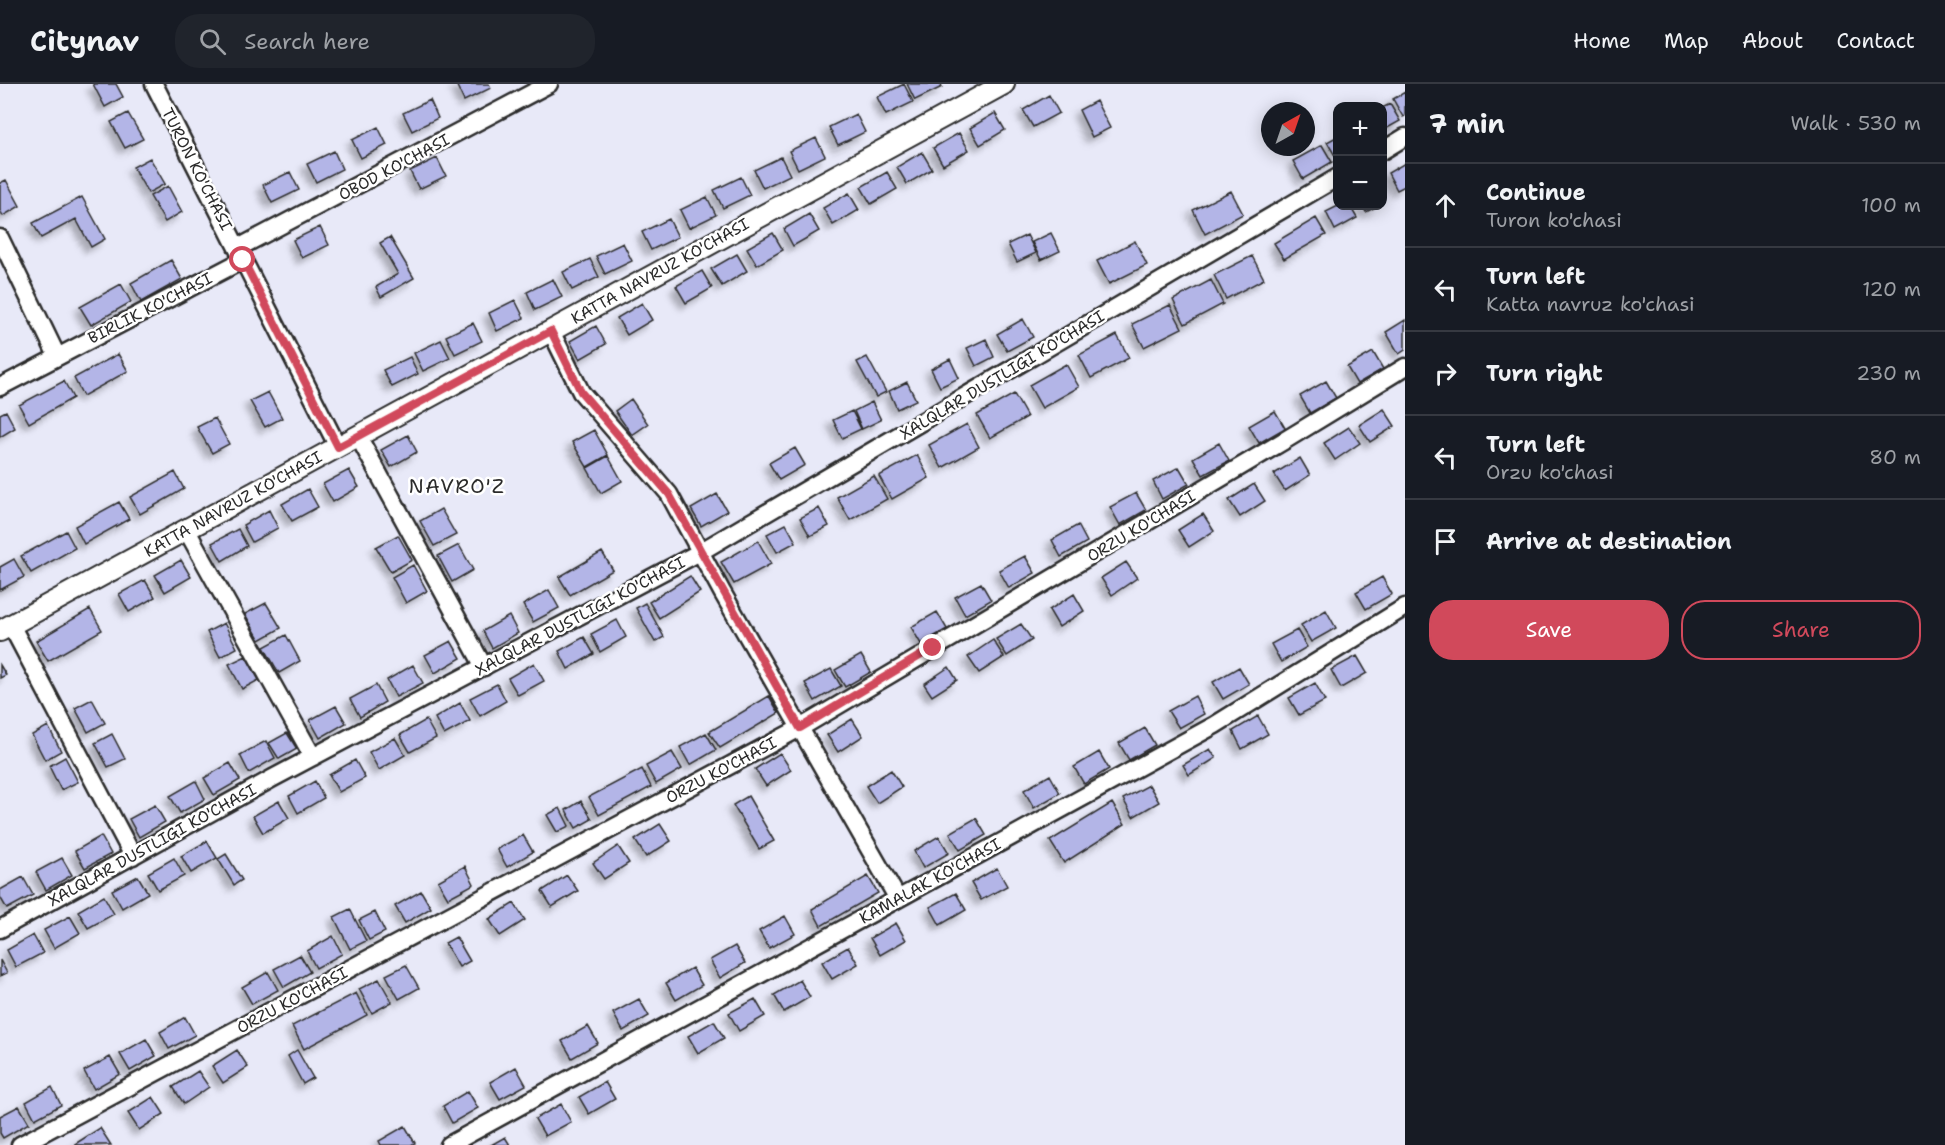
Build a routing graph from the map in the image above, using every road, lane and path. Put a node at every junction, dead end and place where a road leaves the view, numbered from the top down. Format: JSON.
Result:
{"nodes":[{"id":1,"x":154,"y":84,"type":"edge"},
{"id":2,"x":549,"y":84,"type":"edge"},
{"id":3,"x":1004,"y":84,"type":"edge"},
{"id":4,"x":1405,"y":137,"type":"edge"},
{"id":5,"x":1387,"y":148,"type":"edge"},
{"id":6,"x":1333,"y":180,"type":"edge"},
{"id":7,"x":0,"y":238,"type":"edge"},
{"id":8,"x":241,"y":254,"type":"junction"},
{"id":9,"x":551,"y":331,"type":"junction"},
{"id":10,"x":57,"y":356,"type":"junction"},
{"id":11,"x":1405,"y":367,"type":"edge"},
{"id":12,"x":0,"y":387,"type":"edge"},
{"id":13,"x":358,"y":436,"type":"junction"},
{"id":14,"x":338,"y":447,"type":"junction"},
{"id":15,"x":186,"y":530,"type":"junction"},
{"id":16,"x":700,"y":552,"type":"junction"},
{"id":17,"x":1405,"y":607,"type":"edge"},
{"id":18,"x":6,"y":628,"type":"edge"},
{"id":19,"x":484,"y":667,"type":"junction"},
{"id":20,"x":800,"y":728,"type":"junction"},
{"id":21,"x":314,"y":757,"type":"junction"},
{"id":22,"x":133,"y":856,"type":"junction"},
{"id":23,"x":898,"y":899,"type":"junction"},
{"id":24,"x":0,"y":929,"type":"edge"},
{"id":25,"x":20,"y":1145,"type":"edge"},
{"id":26,"x":449,"y":1145,"type":"edge"}],
"edges":[{"from":1,"to":8,"type":"street","name":"TURON KO'CHASI"},
{"from":2,"to":8,"type":"street","name":"OBOD KO'CHASI"},
{"from":3,"to":9,"type":"street","name":"KATTA NAVRUZ KO'CHASI"},
{"from":4,"to":5,"type":"street"},
{"from":6,"to":16,"type":"street","name":"XALQLAR DUSTLIGI KO'CHASI"},
{"from":7,"to":10,"type":"street"},
{"from":8,"to":10,"type":"street","name":"BIRLIK KO'CHASI"},
{"from":8,"to":14,"type":"street","name":"TURON KO'CHASI"},
{"from":9,"to":13,"type":"street","name":"KATTA NAVRUZ KO'CHASI"},
{"from":9,"to":16,"type":"street"},
{"from":10,"to":12,"type":"street","name":"BIRLIK KO'CHASI"},
{"from":11,"to":20,"type":"street","name":"ORZU KO'CHASI"},
{"from":13,"to":14,"type":"street","name":"KATTA NAVRUZ KO'CHASI"},
{"from":13,"to":19,"type":"street"},
{"from":14,"to":15,"type":"street","name":"KATTA NAVRUZ KO'CHASI"},
{"from":15,"to":18,"type":"street","name":"KATTA NAVRUZ KO'CHASI"},
{"from":15,"to":21,"type":"street"},
{"from":16,"to":19,"type":"street","name":"XALQLAR DUSTLIGI KO'CHASI"},
{"from":16,"to":20,"type":"street"},
{"from":17,"to":23,"type":"street","name":"KAMALAK KO'CHASI"},
{"from":18,"to":22,"type":"street"},
{"from":19,"to":21,"type":"street","name":"XALQLAR DUSTLIGI KO'CHASI"},
{"from":20,"to":23,"type":"street"},
{"from":20,"to":25,"type":"street","name":"ORZU KO'CHASI"},
{"from":21,"to":22,"type":"street","name":"XALQLAR DUSTLIGI KO'CHASI"},
{"from":22,"to":24,"type":"street","name":"XALQLAR DUSTLIGI KO'CHASI"},
{"from":23,"to":26,"type":"street","name":"KAMALAK KO'CHASI"}]}
